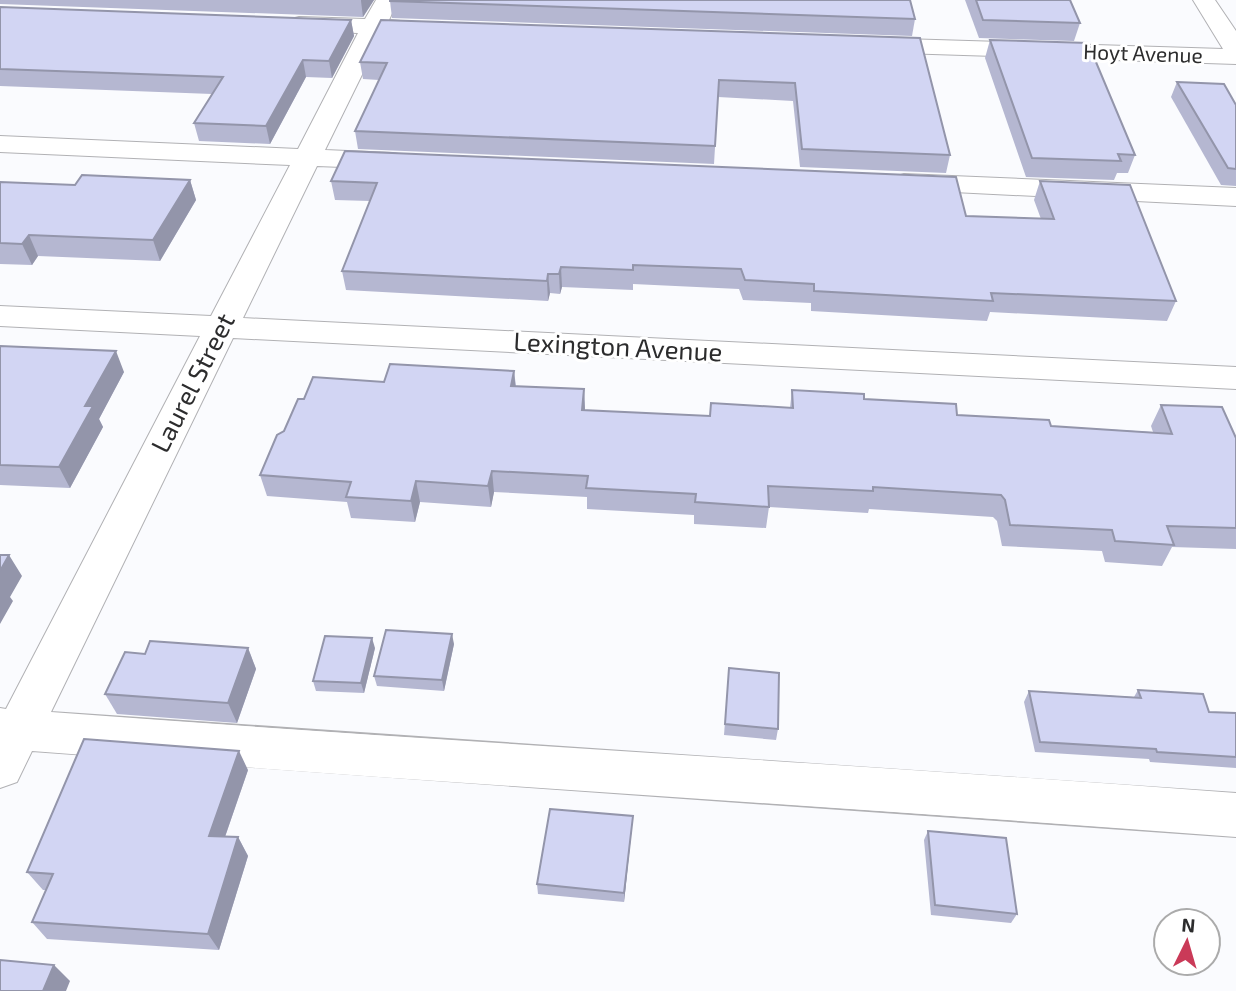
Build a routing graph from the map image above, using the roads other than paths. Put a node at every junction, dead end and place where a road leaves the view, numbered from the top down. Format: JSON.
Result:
{"nodes":[{"id":1,"x":1204,"y":0,"type":"edge"},
{"id":2,"x":380,"y":14,"type":"edge"},
{"id":3,"x":269,"y":23,"type":"edge"},
{"id":4,"x":450,"y":30,"type":"edge"},
{"id":5,"x":840,"y":44,"type":"edge"},
{"id":6,"x":1236,"y":50,"type":"edge"},
{"id":7,"x":1236,"y":58,"type":"edge"},
{"id":8,"x":0,"y":144,"type":"edge"},
{"id":9,"x":307,"y":157,"type":"junction"},
{"id":10,"x":414,"y":162,"type":"edge"},
{"id":11,"x":874,"y":181,"type":"edge"},
{"id":12,"x":1236,"y":197,"type":"edge"},
{"id":13,"x":0,"y":316,"type":"edge"},
{"id":14,"x":222,"y":327,"type":"junction"},
{"id":15,"x":1236,"y":378,"type":"edge"},
{"id":16,"x":6,"y":742,"type":"edge"},
{"id":17,"x":1236,"y":815,"type":"edge"}],
"edges":[{"from":1,"to":6,"type":"street"},
{"from":2,"to":3,"type":"street"},
{"from":2,"to":4,"type":"street"},
{"from":2,"to":9,"type":"street","name":"Laurel Street"},
{"from":5,"to":7,"type":"street","name":"Hoyt Avenue"},
{"from":8,"to":9,"type":"street"},
{"from":9,"to":10,"type":"street"},
{"from":9,"to":14,"type":"street","name":"Laurel Street"},
{"from":11,"to":12,"type":"street"},
{"from":13,"to":14,"type":"street","name":"Lexington Avenue"},
{"from":14,"to":15,"type":"street","name":"Lexington Avenue"},
{"from":14,"to":16,"type":"street","name":"Laurel Street"},
{"from":16,"to":17,"type":"street"}]}
